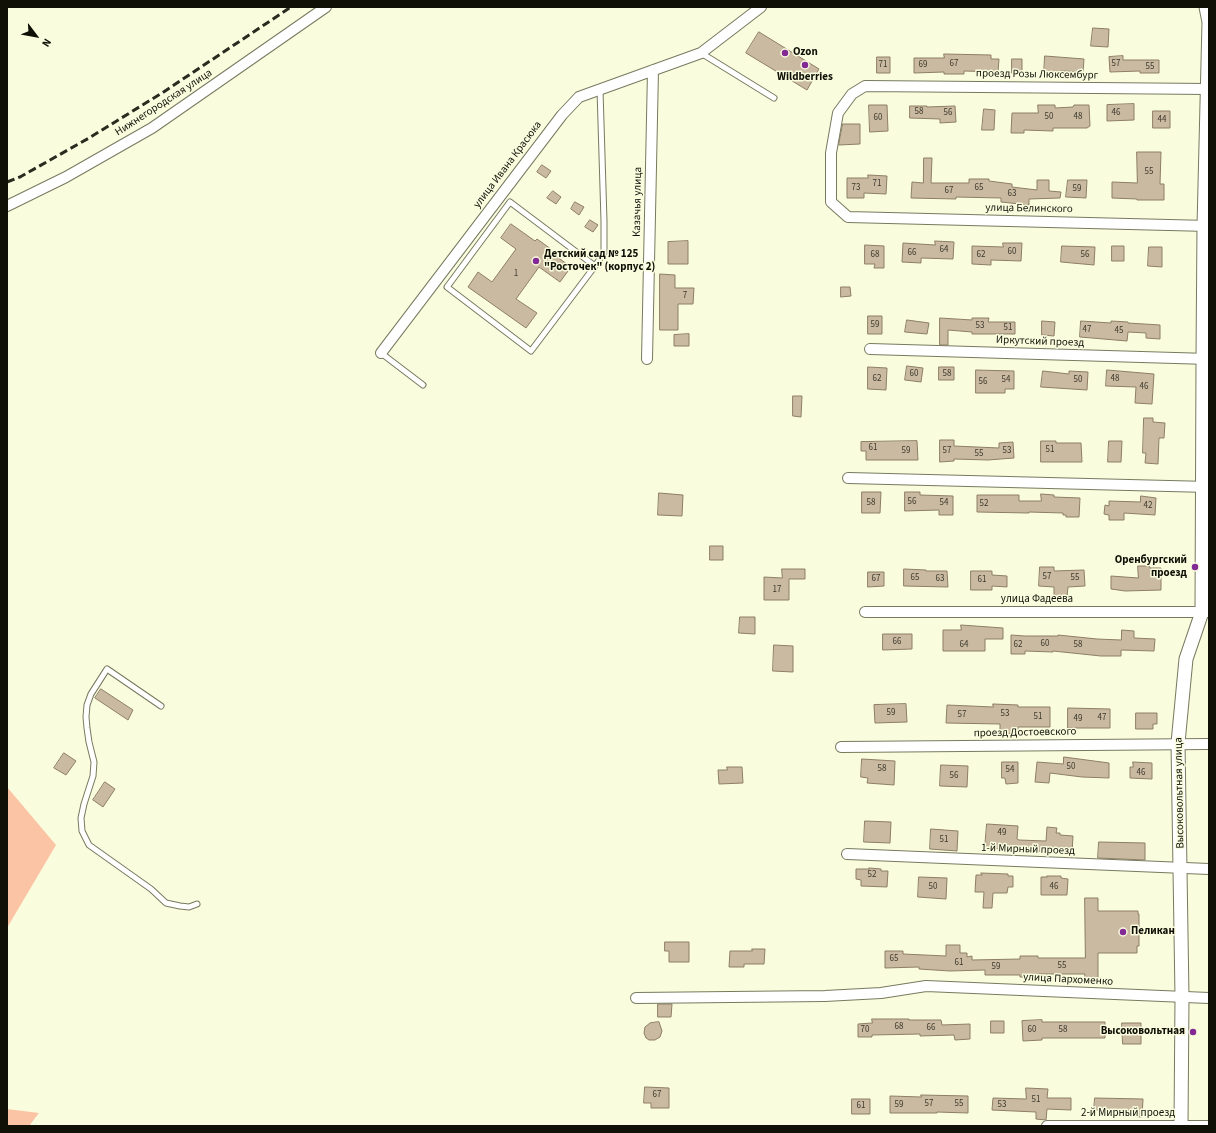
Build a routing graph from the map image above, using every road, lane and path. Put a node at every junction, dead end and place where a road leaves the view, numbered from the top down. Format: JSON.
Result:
{"nodes":[{"id":1,"x":326,"y":7,"type":"edge"},
{"id":2,"x":761,"y":7,"type":"edge"},
{"id":3,"x":1206,"y":7,"type":"edge"},
{"id":4,"x":701,"y":53,"type":"junction"},
{"id":5,"x":654,"y":70,"type":"junction"},
{"id":6,"x":1208,"y":89,"type":"edge"},
{"id":7,"x":600,"y":90,"type":"junction"},
{"id":8,"x":774,"y":98,"type":"dead end"},
{"id":9,"x":7,"y":206,"type":"edge"},
{"id":10,"x":848,"y":217,"type":"joint"},
{"id":11,"x":1207,"y":226,"type":"edge"},
{"id":12,"x":595,"y":266,"type":"junction"},
{"id":13,"x":870,"y":349,"type":"dead end"},
{"id":14,"x":381,"y":353,"type":"joint"},
{"id":15,"x":647,"y":359,"type":"dead end"},
{"id":16,"x":1206,"y":359,"type":"edge"},
{"id":17,"x":423,"y":385,"type":"dead end"},
{"id":18,"x":848,"y":478,"type":"dead end"},
{"id":19,"x":1206,"y":487,"type":"edge"},
{"id":20,"x":864,"y":612,"type":"dead end"},
{"id":21,"x":1206,"y":612,"type":"edge"},
{"id":22,"x":161,"y":706,"type":"dead end"},
{"id":23,"x":1178,"y":743,"type":"junction"},
{"id":24,"x":1209,"y":744,"type":"edge"},
{"id":25,"x":841,"y":747,"type":"dead end"},
{"id":26,"x":847,"y":854,"type":"dead end"},
{"id":27,"x":1181,"y":868,"type":"junction"},
{"id":28,"x":1209,"y":869,"type":"edge"},
{"id":29,"x":197,"y":904,"type":"dead end"},
{"id":30,"x":636,"y":998,"type":"dead end"},
{"id":31,"x":1182,"y":998,"type":"junction"},
{"id":32,"x":1209,"y":998,"type":"edge"},
{"id":33,"x":1047,"y":1126,"type":"edge"},
{"id":34,"x":1181,"y":1126,"type":"edge"},
{"id":35,"x":1209,"y":1126,"type":"edge"}],
"edges":[{"from":1,"to":9,"type":"street","name":"Нижнегородская улица"},
{"from":2,"to":4,"type":"street","name":"улица Ивана Красюка"},
{"from":3,"to":6,"type":"street","name":"Высоковольтная улица"},
{"from":4,"to":5,"type":"street","name":"улица Ивана Красюка"},
{"from":4,"to":8,"type":"lane"},
{"from":5,"to":7,"type":"street","name":"улица Ивана Красюка"},
{"from":5,"to":15,"type":"street","name":"Казачья улица"},
{"from":6,"to":10,"type":"street","name":"проезд Розы Люксембург"},
{"from":6,"to":11,"type":"street","name":"Высоковольтная улица"},
{"from":7,"to":12,"type":"lane"},
{"from":7,"to":14,"type":"street","name":"улица Ивана Красюка"},
{"from":10,"to":11,"type":"street","name":"улица Белинского"},
{"from":11,"to":16,"type":"street","name":"Высоковольтная улица"},
{"from":12,"to":12,"type":"lane"},
{"from":13,"to":16,"type":"street","name":"Иркутский проезд"},
{"from":14,"to":17,"type":"lane"},
{"from":16,"to":19,"type":"street","name":"Высоковольтная улица"},
{"from":18,"to":19,"type":"street"},
{"from":19,"to":21,"type":"street","name":"Высоковольтная улица"},
{"from":20,"to":21,"type":"street","name":"улица Фадеева"},
{"from":21,"to":23,"type":"street","name":"Высоковольтная улица"},
{"from":22,"to":29,"type":"lane"},
{"from":23,"to":24,"type":"street","name":"проезд Достоевского"},
{"from":23,"to":25,"type":"street","name":"проезд Достоевского"},
{"from":23,"to":27,"type":"street","name":"Высоковольтная улица"},
{"from":26,"to":27,"type":"street","name":"1-й Мирный проезд"},
{"from":27,"to":28,"type":"street","name":"1-й Мирный проезд"},
{"from":27,"to":31,"type":"street","name":"Высоковольтная улица"},
{"from":30,"to":31,"type":"street","name":"улица Пархоменко"},
{"from":31,"to":32,"type":"street","name":"улица Пархоменко"},
{"from":31,"to":34,"type":"street","name":"Высоковольтная улица"},
{"from":33,"to":34,"type":"street","name":"2-й Мирный проезд"},
{"from":34,"to":35,"type":"street","name":"2-й Мирный проезд"}]}
